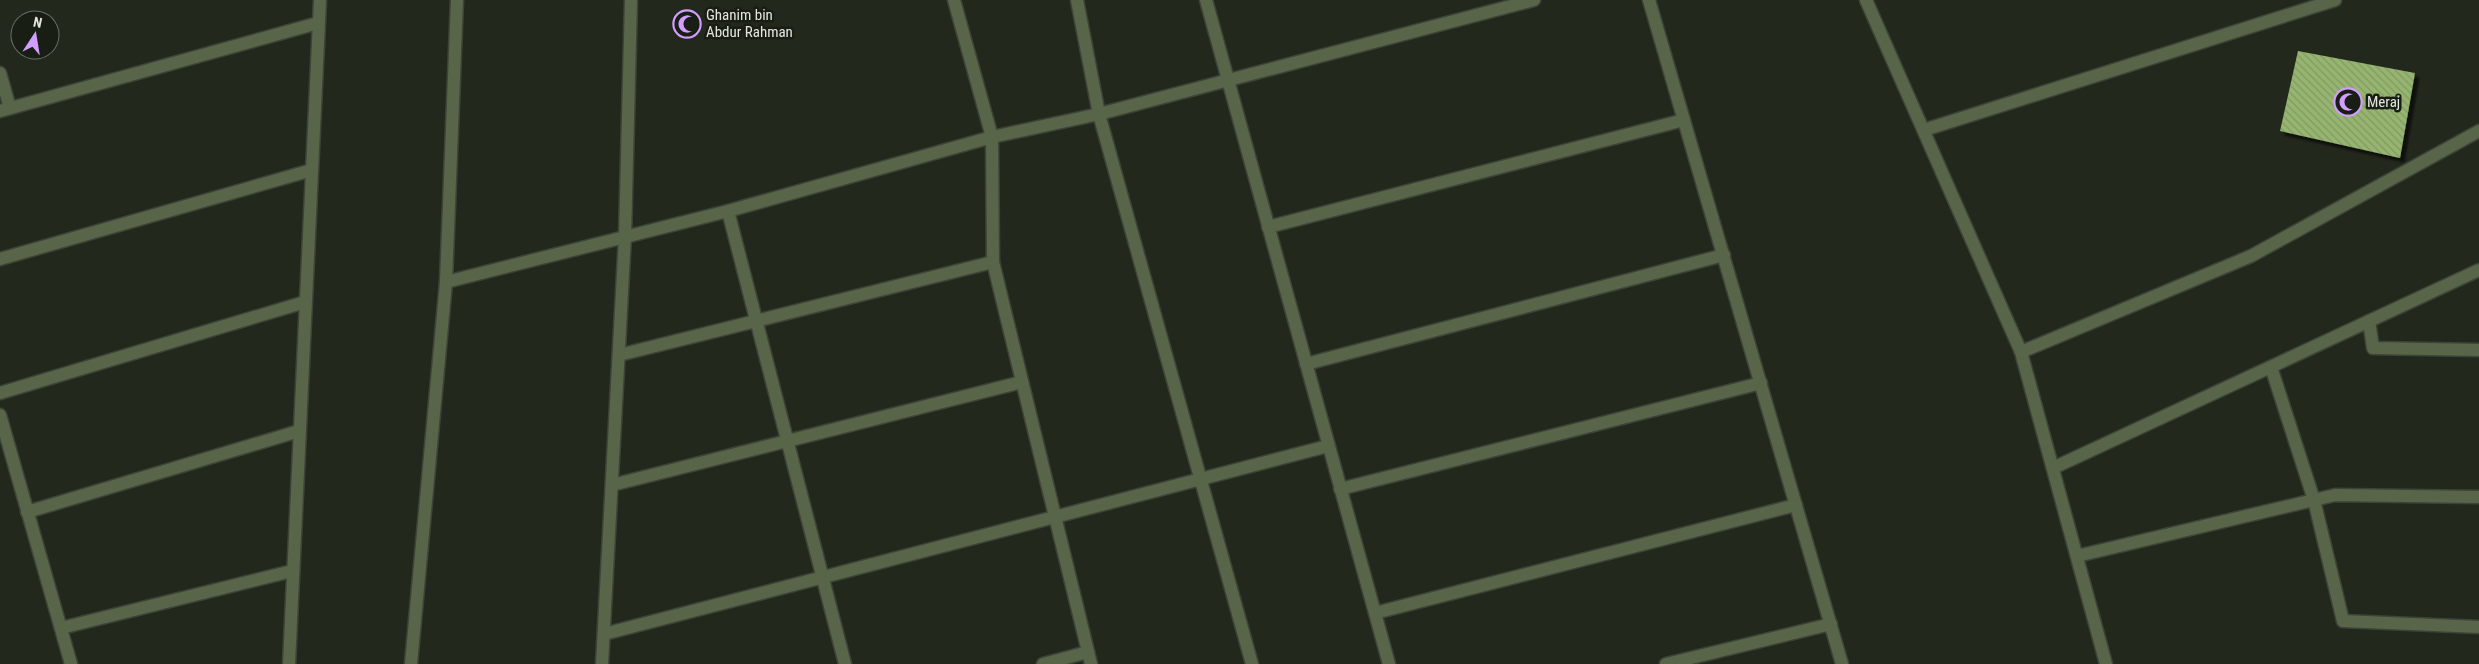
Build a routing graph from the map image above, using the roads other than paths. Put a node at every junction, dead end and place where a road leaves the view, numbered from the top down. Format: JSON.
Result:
{"nodes":[{"id":1,"x":320,"y":0,"type":"edge"},
{"id":2,"x":456,"y":0,"type":"edge"},
{"id":3,"x":631,"y":0,"type":"edge"},
{"id":4,"x":954,"y":0,"type":"edge"},
{"id":5,"x":1077,"y":0,"type":"edge"},
{"id":6,"x":1206,"y":0,"type":"edge"},
{"id":7,"x":1534,"y":0,"type":"edge"},
{"id":8,"x":1650,"y":0,"type":"edge"},
{"id":9,"x":1866,"y":0,"type":"edge"},
{"id":10,"x":2335,"y":0,"type":"edge"},
{"id":11,"x":318,"y":23,"type":"junction"},
{"id":12,"x":0,"y":73,"type":"edge"},
{"id":13,"x":1228,"y":81,"type":"junction"},
{"id":14,"x":5,"y":109,"type":"edge"},
{"id":15,"x":1099,"y":114,"type":"junction"},
{"id":16,"x":1684,"y":120,"type":"junction"},
{"id":17,"x":1924,"y":130,"type":"junction"},
{"id":18,"x":2479,"y":131,"type":"edge"},
{"id":19,"x":992,"y":137,"type":"junction"},
{"id":20,"x":312,"y":170,"type":"junction"},
{"id":21,"x":728,"y":211,"type":"junction"},
{"id":22,"x":1268,"y":227,"type":"junction"},
{"id":23,"x":625,"y":236,"type":"junction"},
{"id":24,"x":1724,"y":255,"type":"junction"},
{"id":25,"x":0,"y":259,"type":"edge"},
{"id":26,"x":993,"y":262,"type":"junction"},
{"id":27,"x":2479,"y":270,"type":"edge"},
{"id":28,"x":446,"y":282,"type":"junction"},
{"id":29,"x":305,"y":302,"type":"junction"},
{"id":30,"x":756,"y":321,"type":"junction"},
{"id":31,"x":2369,"y":321,"type":"junction"},
{"id":32,"x":2479,"y":350,"type":"edge"},
{"id":33,"x":2021,"y":352,"type":"junction"},
{"id":34,"x":619,"y":355,"type":"junction"},
{"id":35,"x":1306,"y":364,"type":"junction"},
{"id":36,"x":2271,"y":367,"type":"junction"},
{"id":37,"x":1022,"y":382,"type":"junction"},
{"id":38,"x":1761,"y":383,"type":"junction"},
{"id":39,"x":0,"y":393,"type":"edge"},
{"id":40,"x":0,"y":415,"type":"edge"},
{"id":41,"x":299,"y":431,"type":"junction"},
{"id":42,"x":787,"y":441,"type":"junction"},
{"id":43,"x":1328,"y":446,"type":"junction"},
{"id":44,"x":2053,"y":468,"type":"junction"},
{"id":45,"x":1201,"y":479,"type":"junction"},
{"id":46,"x":612,"y":485,"type":"junction"},
{"id":47,"x":1340,"y":489,"type":"junction"},
{"id":48,"x":2479,"y":496,"type":"edge"},
{"id":49,"x":2314,"y":500,"type":"junction"},
{"id":50,"x":1796,"y":505,"type":"junction"},
{"id":51,"x":27,"y":512,"type":"junction"},
{"id":52,"x":1055,"y":517,"type":"junction"},
{"id":53,"x":2077,"y":556,"type":"junction"},
{"id":54,"x":292,"y":570,"type":"junction"},
{"id":55,"x":823,"y":578,"type":"junction"},
{"id":56,"x":1375,"y":613,"type":"junction"},
{"id":57,"x":1831,"y":624,"type":"junction"},
{"id":58,"x":2479,"y":627,"type":"edge"},
{"id":59,"x":61,"y":628,"type":"junction"},
{"id":60,"x":604,"y":634,"type":"junction"},
{"id":61,"x":1090,"y":658,"type":"edge"},
{"id":62,"x":71,"y":664,"type":"edge"},
{"id":63,"x":289,"y":664,"type":"edge"},
{"id":64,"x":411,"y":664,"type":"edge"},
{"id":65,"x":602,"y":664,"type":"edge"},
{"id":66,"x":845,"y":664,"type":"edge"},
{"id":67,"x":1042,"y":664,"type":"edge"},
{"id":68,"x":1252,"y":664,"type":"edge"},
{"id":69,"x":1388,"y":664,"type":"edge"},
{"id":70,"x":1666,"y":664,"type":"edge"},
{"id":71,"x":1842,"y":664,"type":"edge"},
{"id":72,"x":2106,"y":664,"type":"edge"}],
"edges":[{"from":1,"to":11,"type":"street"},
{"from":2,"to":28,"type":"street"},
{"from":3,"to":23,"type":"street"},
{"from":4,"to":19,"type":"street"},
{"from":5,"to":15,"type":"street"},
{"from":6,"to":13,"type":"street"},
{"from":7,"to":13,"type":"street"},
{"from":8,"to":16,"type":"street"},
{"from":9,"to":17,"type":"street"},
{"from":10,"to":17,"type":"street"},
{"from":11,"to":14,"type":"street"},
{"from":11,"to":20,"type":"street"},
{"from":12,"to":14,"type":"street"},
{"from":13,"to":15,"type":"street"},
{"from":13,"to":22,"type":"street"},
{"from":15,"to":19,"type":"street"},
{"from":15,"to":45,"type":"street"},
{"from":16,"to":22,"type":"street"},
{"from":16,"to":24,"type":"street"},
{"from":17,"to":33,"type":"street"},
{"from":18,"to":33,"type":"street"},
{"from":19,"to":21,"type":"street"},
{"from":19,"to":26,"type":"street"},
{"from":20,"to":25,"type":"street"},
{"from":20,"to":29,"type":"street"},
{"from":21,"to":23,"type":"street"},
{"from":21,"to":30,"type":"street"},
{"from":22,"to":35,"type":"street"},
{"from":23,"to":28,"type":"street"},
{"from":23,"to":34,"type":"street"},
{"from":24,"to":35,"type":"street"},
{"from":24,"to":38,"type":"street"},
{"from":26,"to":30,"type":"street"},
{"from":26,"to":37,"type":"street"},
{"from":27,"to":31,"type":"street"},
{"from":28,"to":64,"type":"street"},
{"from":29,"to":39,"type":"street"},
{"from":29,"to":41,"type":"street"},
{"from":30,"to":34,"type":"street"},
{"from":30,"to":42,"type":"street"},
{"from":31,"to":32,"type":"street"},
{"from":31,"to":36,"type":"street"},
{"from":33,"to":44,"type":"street"},
{"from":34,"to":46,"type":"street"},
{"from":35,"to":43,"type":"street"},
{"from":36,"to":44,"type":"street"},
{"from":36,"to":49,"type":"street"},
{"from":37,"to":42,"type":"street"},
{"from":37,"to":52,"type":"street"},
{"from":38,"to":47,"type":"street"},
{"from":38,"to":50,"type":"street"},
{"from":40,"to":51,"type":"street"},
{"from":41,"to":51,"type":"street"},
{"from":41,"to":54,"type":"street"},
{"from":42,"to":46,"type":"street"},
{"from":42,"to":55,"type":"street"},
{"from":43,"to":45,"type":"street"},
{"from":43,"to":47,"type":"street"},
{"from":44,"to":53,"type":"street"},
{"from":45,"to":52,"type":"street"},
{"from":45,"to":68,"type":"street"},
{"from":46,"to":60,"type":"street"},
{"from":47,"to":56,"type":"street"},
{"from":48,"to":49,"type":"street"},
{"from":49,"to":53,"type":"street"},
{"from":49,"to":58,"type":"street"},
{"from":50,"to":56,"type":"street"},
{"from":50,"to":57,"type":"street"},
{"from":51,"to":59,"type":"street"},
{"from":52,"to":55,"type":"street"},
{"from":52,"to":61,"type":"street"},
{"from":53,"to":72,"type":"street"},
{"from":54,"to":59,"type":"street"},
{"from":54,"to":63,"type":"street"},
{"from":55,"to":60,"type":"street"},
{"from":55,"to":66,"type":"street"},
{"from":56,"to":69,"type":"street"},
{"from":57,"to":70,"type":"street"},
{"from":57,"to":71,"type":"street"},
{"from":59,"to":62,"type":"street"},
{"from":60,"to":65,"type":"street"},
{"from":61,"to":67,"type":"street"}]}
